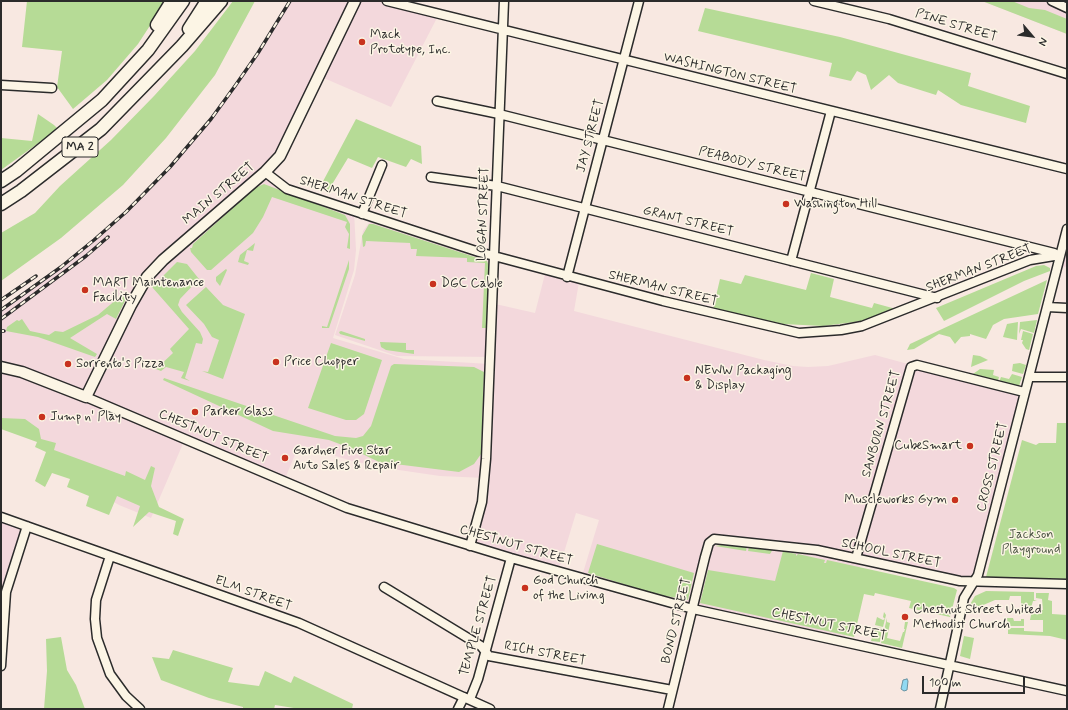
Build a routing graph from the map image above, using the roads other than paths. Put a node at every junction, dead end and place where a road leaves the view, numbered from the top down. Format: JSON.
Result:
{"nodes":[{"id":1,"x":172,"y":1,"type":"edge"},
{"id":2,"x":183,"y":1,"type":"edge"},
{"id":3,"x":207,"y":1,"type":"edge"},
{"id":4,"x":221,"y":1,"type":"edge"},
{"id":5,"x":355,"y":1,"type":"edge"},
{"id":6,"x":387,"y":1,"type":"edge"},
{"id":7,"x":504,"y":1,"type":"edge"},
{"id":8,"x":639,"y":1,"type":"edge"},
{"id":9,"x":814,"y":1,"type":"edge"},
{"id":10,"x":1052,"y":1,"type":"edge"},
{"id":11,"x":1067,"y":8,"type":"edge"},
{"id":12,"x":502,"y":30,"type":"junction"},
{"id":13,"x":624,"y":60,"type":"junction"},
{"id":14,"x":1067,"y":74,"type":"edge"},
{"id":15,"x":150,"y":79,"type":"junction"},
{"id":16,"x":1,"y":85,"type":"edge"},
{"id":17,"x":52,"y":88,"type":"dead end"},
{"id":18,"x":106,"y":96,"type":"junction"},
{"id":19,"x":437,"y":101,"type":"dead end"},
{"id":20,"x":830,"y":111,"type":"junction"},
{"id":21,"x":499,"y":114,"type":"junction"},
{"id":22,"x":603,"y":140,"type":"junction"},
{"id":23,"x":382,"y":165,"type":"dead end"},
{"id":24,"x":1067,"y":169,"type":"edge"},
{"id":25,"x":265,"y":172,"type":"junction"},
{"id":26,"x":431,"y":177,"type":"dead end"},
{"id":27,"x":1,"y":181,"type":"edge"},
{"id":28,"x":497,"y":186,"type":"junction"},
{"id":29,"x":809,"y":192,"type":"junction"},
{"id":30,"x":1,"y":204,"type":"edge"},
{"id":31,"x":585,"y":208,"type":"junction"},
{"id":32,"x":362,"y":214,"type":"junction"},
{"id":33,"x":1067,"y":229,"type":"edge"},
{"id":34,"x":1060,"y":255,"type":"junction"},
{"id":35,"x":494,"y":256,"type":"junction"},
{"id":36,"x":791,"y":261,"type":"junction"},
{"id":37,"x":567,"y":277,"type":"junction"},
{"id":38,"x":937,"y":298,"type":"junction"},
{"id":39,"x":1047,"y":307,"type":"junction"},
{"id":40,"x":1067,"y":308,"type":"edge"},
{"id":41,"x":1,"y":367,"type":"edge"},
{"id":42,"x":1029,"y":377,"type":"junction"},
{"id":43,"x":1067,"y":378,"type":"edge"},
{"id":44,"x":1024,"y":392,"type":"junction"},
{"id":45,"x":86,"y":397,"type":"junction"},
{"id":46,"x":1,"y":517,"type":"edge"},
{"id":47,"x":27,"y":526,"type":"junction"},
{"id":48,"x":711,"y":540,"type":"joint"},
{"id":49,"x":470,"y":546,"type":"junction"},
{"id":50,"x":110,"y":556,"type":"junction"},
{"id":51,"x":511,"y":558,"type":"junction"},
{"id":52,"x":856,"y":558,"type":"junction"},
{"id":53,"x":974,"y":582,"type":"junction"},
{"id":54,"x":1067,"y":584,"type":"edge"},
{"id":55,"x":384,"y":587,"type":"dead end"},
{"id":56,"x":693,"y":609,"type":"junction"},
{"id":57,"x":485,"y":651,"type":"junction"},
{"id":58,"x":949,"y":665,"type":"junction"},
{"id":59,"x":1,"y":666,"type":"edge"},
{"id":60,"x":672,"y":690,"type":"junction"},
{"id":61,"x":1067,"y":691,"type":"edge"},
{"id":62,"x":469,"y":702,"type":"edge"},
{"id":63,"x":140,"y":709,"type":"edge"},
{"id":64,"x":458,"y":709,"type":"edge"},
{"id":65,"x":490,"y":709,"type":"edge"},
{"id":66,"x":668,"y":709,"type":"edge"},
{"id":67,"x":940,"y":709,"type":"edge"}],
"edges":[{"from":1,"to":18,"type":"highway"},
{"from":2,"to":18,"type":"highway","number":"MA 2"},
{"from":3,"to":15,"type":"highway","number":"MA 2"},
{"from":4,"to":15,"type":"highway"},
{"from":5,"to":25,"type":"main road","name":"MAIN STREET"},
{"from":6,"to":12,"type":"street","name":"WASHINGTON STREET"},
{"from":7,"to":12,"type":"street","name":"LOGAN STREET"},
{"from":8,"to":13,"type":"street","name":"JAY STREET"},
{"from":9,"to":14,"type":"street","name":"PINE STREET"},
{"from":10,"to":11,"type":"street"},
{"from":12,"to":13,"type":"street","name":"WASHINGTON STREET"},
{"from":12,"to":21,"type":"street","name":"LOGAN STREET"},
{"from":13,"to":20,"type":"street","name":"WASHINGTON STREET"},
{"from":13,"to":22,"type":"street","name":"JAY STREET"},
{"from":15,"to":30,"type":"highway","number":"MA 2"},
{"from":16,"to":17,"type":"street"},
{"from":18,"to":27,"type":"highway","number":"MA 2"},
{"from":19,"to":21,"type":"street","name":"PEABODY STREET"},
{"from":20,"to":24,"type":"street","name":"WASHINGTON STREET"},
{"from":20,"to":29,"type":"street"},
{"from":21,"to":22,"type":"street","name":"PEABODY STREET"},
{"from":21,"to":28,"type":"street","name":"LOGAN STREET"},
{"from":22,"to":29,"type":"street","name":"PEABODY STREET"},
{"from":22,"to":31,"type":"street","name":"JAY STREET"},
{"from":23,"to":32,"type":"street"},
{"from":25,"to":32,"type":"street","name":"SHERMAN STREET"},
{"from":25,"to":45,"type":"main road","name":"MAIN STREET"},
{"from":26,"to":28,"type":"street","name":"GRANT STREET"},
{"from":28,"to":31,"type":"street","name":"GRANT STREET"},
{"from":28,"to":35,"type":"street","name":"LOGAN STREET"},
{"from":29,"to":34,"type":"street","name":"PEABODY STREET"},
{"from":29,"to":36,"type":"street"},
{"from":31,"to":36,"type":"street","name":"GRANT STREET"},
{"from":31,"to":37,"type":"street","name":"JAY STREET"},
{"from":32,"to":35,"type":"street","name":"SHERMAN STREET"},
{"from":33,"to":34,"type":"street","name":"CROSS STREET"},
{"from":34,"to":38,"type":"street","name":"SHERMAN STREET"},
{"from":34,"to":39,"type":"street","name":"CROSS STREET"},
{"from":35,"to":37,"type":"street","name":"SHERMAN STREET"},
{"from":35,"to":49,"type":"street","name":"LOGAN STREET"},
{"from":36,"to":38,"type":"street","name":"GRANT STREET"},
{"from":37,"to":38,"type":"street","name":"SHERMAN STREET"},
{"from":39,"to":40,"type":"street"},
{"from":39,"to":42,"type":"street","name":"CROSS STREET"},
{"from":41,"to":45,"type":"main road","name":"CHESTNUT STREET"},
{"from":42,"to":43,"type":"street"},
{"from":42,"to":44,"type":"street","name":"CROSS STREET"},
{"from":44,"to":52,"type":"street","name":"SANBORN STREET"},
{"from":44,"to":53,"type":"street","name":"CROSS STREET"},
{"from":45,"to":49,"type":"street","name":"CHESTNUT STREET"},
{"from":46,"to":47,"type":"street","name":"ELM STREET"},
{"from":47,"to":50,"type":"street","name":"ELM STREET"},
{"from":47,"to":59,"type":"street"},
{"from":48,"to":52,"type":"street","name":"SCHOOL STREET"},
{"from":48,"to":56,"type":"street","name":"BOND STREET"},
{"from":49,"to":51,"type":"street","name":"CHESTNUT STREET"},
{"from":50,"to":62,"type":"street","name":"ELM STREET"},
{"from":50,"to":63,"type":"street"},
{"from":51,"to":56,"type":"street","name":"CHESTNUT STREET"},
{"from":51,"to":57,"type":"street","name":"TEMPLE STREET"},
{"from":52,"to":53,"type":"street","name":"SCHOOL STREET"},
{"from":53,"to":54,"type":"street","name":"SCHOOL STREET"},
{"from":53,"to":58,"type":"street","name":"CROSS STREET"},
{"from":55,"to":57,"type":"street","name":"RICH STREET"},
{"from":56,"to":58,"type":"street","name":"CHESTNUT STREET"},
{"from":56,"to":60,"type":"street","name":"BOND STREET"},
{"from":57,"to":60,"type":"street","name":"RICH STREET"},
{"from":57,"to":62,"type":"street","name":"TEMPLE STREET"},
{"from":58,"to":61,"type":"street","name":"CHESTNUT STREET"},
{"from":58,"to":67,"type":"street","name":"CROSS STREET"},
{"from":60,"to":66,"type":"street","name":"BOND STREET"},
{"from":62,"to":64,"type":"street","name":"TEMPLE STREET"},
{"from":62,"to":65,"type":"street","name":"ELM STREET"}]}
